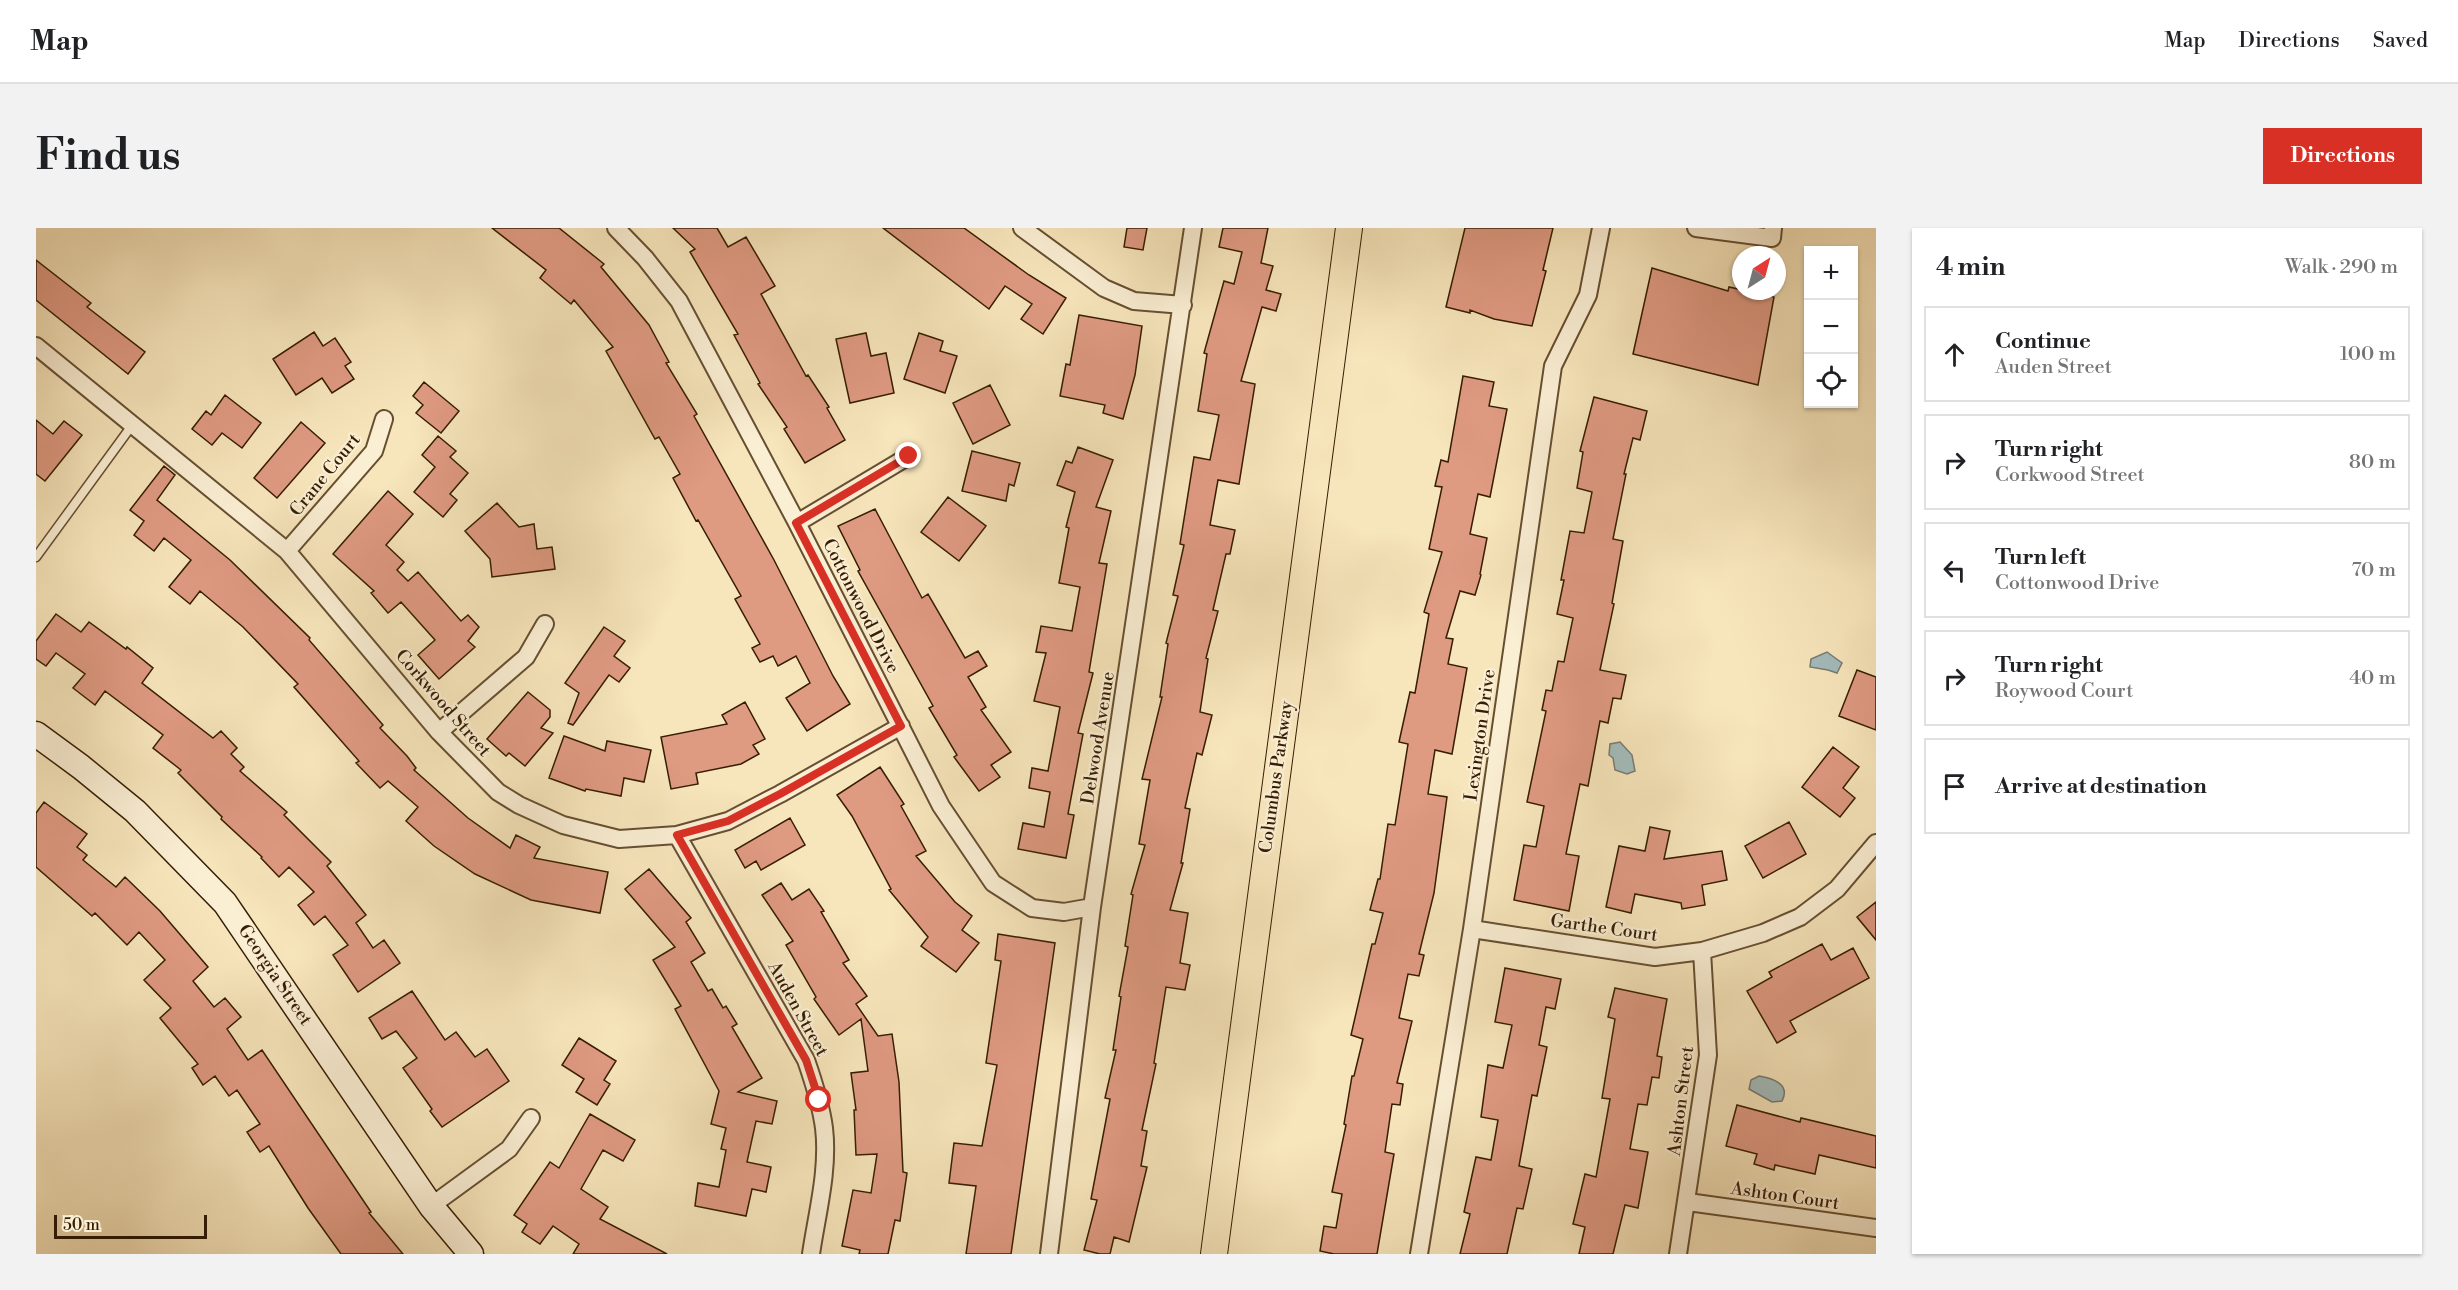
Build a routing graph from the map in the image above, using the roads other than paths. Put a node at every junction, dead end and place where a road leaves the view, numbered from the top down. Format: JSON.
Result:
{"nodes":[{"id":1,"x":616,"y":228,"type":"edge"},
{"id":2,"x":1022,"y":228,"type":"edge"},
{"id":3,"x":1193,"y":228,"type":"edge"},
{"id":4,"x":1348,"y":228,"type":"edge"},
{"id":5,"x":1361,"y":228,"type":"edge"},
{"id":6,"x":1601,"y":228,"type":"edge"},
{"id":7,"x":1696,"y":228,"type":"edge"},
{"id":8,"x":1773,"y":228,"type":"edge"},
{"id":9,"x":1339,"y":300,"type":"junction"},
{"id":10,"x":1183,"y":305,"type":"junction"},
{"id":11,"x":36,"y":346,"type":"edge"},
{"id":12,"x":384,"y":419,"type":"dead end"},
{"id":13,"x":133,"y":424,"type":"junction"},
{"id":14,"x":909,"y":456,"type":"dead end"},
{"id":15,"x":796,"y":523,"type":"junction"},
{"id":16,"x":287,"y":550,"type":"junction"},
{"id":17,"x":36,"y":557,"type":"edge"},
{"id":18,"x":545,"y":624,"type":"dead end"},
{"id":19,"x":901,"y":726,"type":"junction"},
{"id":20,"x":439,"y":732,"type":"junction"},
{"id":21,"x":36,"y":734,"type":"edge"},
{"id":22,"x":677,"y":835,"type":"junction"},
{"id":23,"x":1876,"y":843,"type":"edge"},
{"id":24,"x":1092,"y":907,"type":"junction"},
{"id":25,"x":1472,"y":929,"type":"junction"},
{"id":26,"x":1702,"y":951,"type":"junction"},
{"id":27,"x":531,"y":1119,"type":"dead end"},
{"id":28,"x":1688,"y":1202,"type":"junction"},
{"id":29,"x":431,"y":1206,"type":"junction"},
{"id":30,"x":1876,"y":1228,"type":"edge"},
{"id":31,"x":471,"y":1254,"type":"edge"},
{"id":32,"x":811,"y":1254,"type":"edge"},
{"id":33,"x":1049,"y":1254,"type":"edge"},
{"id":34,"x":1214,"y":1254,"type":"edge"},
{"id":35,"x":1419,"y":1254,"type":"edge"},
{"id":36,"x":1678,"y":1254,"type":"edge"}],
"edges":[{"from":1,"to":15,"type":"street","name":"Cottonwood Drive"},
{"from":2,"to":10,"type":"street"},
{"from":3,"to":10,"type":"street","name":"Delwood Avenue"},
{"from":4,"to":9,"type":"main road","name":"Columbus Parkway"},
{"from":5,"to":9,"type":"main road","name":"Columbus Parkway"},
{"from":6,"to":25,"type":"street","name":"Lexington Drive"},
{"from":7,"to":8,"type":"street"},
{"from":9,"to":34,"type":"main road","name":"Columbus Parkway"},
{"from":10,"to":24,"type":"street","name":"Delwood Avenue"},
{"from":11,"to":13,"type":"street","name":"Corkwood Street"},
{"from":12,"to":16,"type":"street","name":"Crane Court"},
{"from":13,"to":16,"type":"street","name":"Corkwood Street"},
{"from":13,"to":17,"type":"lane"},
{"from":14,"to":15,"type":"street"},
{"from":15,"to":19,"type":"street","name":"Cottonwood Drive"},
{"from":16,"to":20,"type":"street","name":"Corkwood Street"},
{"from":18,"to":20,"type":"street"},
{"from":19,"to":22,"type":"street","name":"Corkwood Street"},
{"from":19,"to":24,"type":"street","name":"Cottonwood Drive"},
{"from":20,"to":22,"type":"street","name":"Corkwood Street"},
{"from":21,"to":29,"type":"main road","name":"Georgia Street"},
{"from":22,"to":32,"type":"street","name":"Auden Street"},
{"from":23,"to":26,"type":"street","name":"Garthe Court"},
{"from":24,"to":33,"type":"street","name":"Delwood Avenue"},
{"from":25,"to":26,"type":"street","name":"Garthe Court"},
{"from":25,"to":35,"type":"street","name":"Lexington Drive"},
{"from":26,"to":28,"type":"street","name":"Ashton Street"},
{"from":27,"to":29,"type":"street"},
{"from":28,"to":30,"type":"street","name":"Ashton Court"},
{"from":28,"to":36,"type":"street","name":"Ashton Street"},
{"from":29,"to":31,"type":"main road","name":"Georgia Street"}]}
